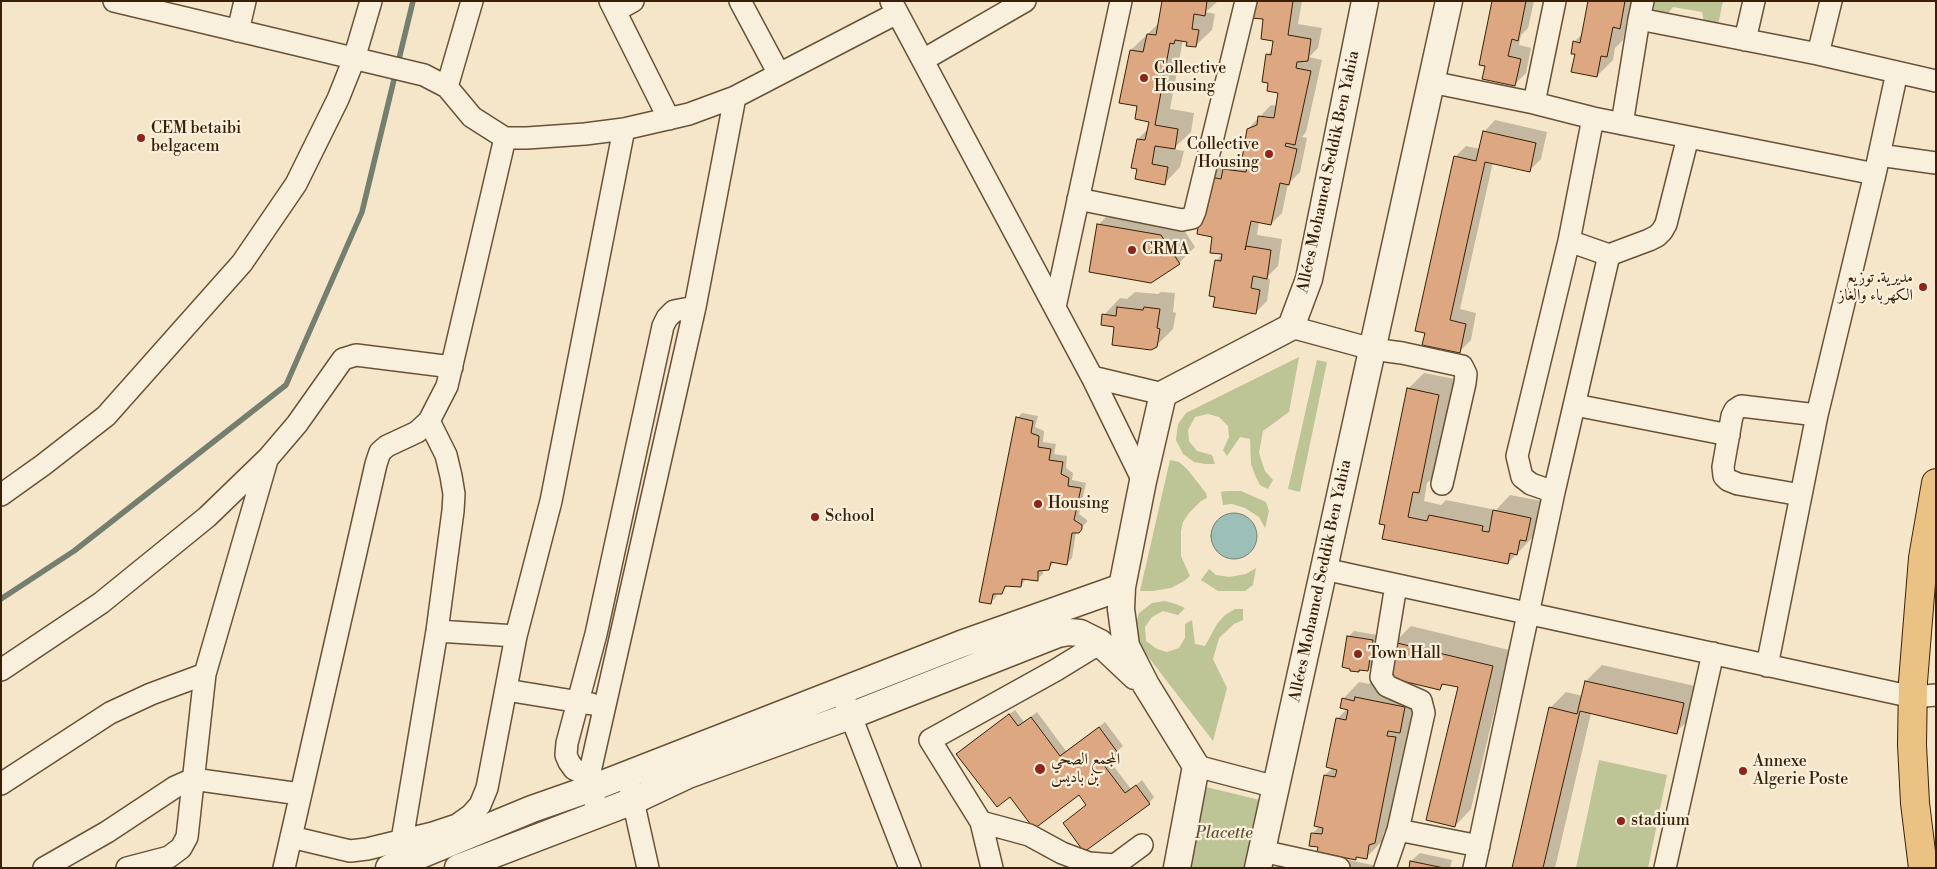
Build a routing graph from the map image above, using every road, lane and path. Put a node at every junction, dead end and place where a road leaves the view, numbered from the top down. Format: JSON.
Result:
{"nodes":[{"id":1,"x":244,"y":1,"type":"edge"},
{"id":2,"x":371,"y":1,"type":"edge"},
{"id":3,"x":472,"y":1,"type":"edge"},
{"id":4,"x":740,"y":1,"type":"edge"},
{"id":5,"x":1025,"y":1,"type":"edge"},
{"id":6,"x":1120,"y":1,"type":"edge"},
{"id":7,"x":1246,"y":1,"type":"edge"},
{"id":8,"x":1365,"y":1,"type":"edge"},
{"id":9,"x":1449,"y":1,"type":"edge"},
{"id":10,"x":1555,"y":1,"type":"edge"},
{"id":11,"x":1754,"y":1,"type":"edge"},
{"id":12,"x":1831,"y":1,"type":"edge"},
{"id":13,"x":117,"y":2,"type":"edge"},
{"id":14,"x":619,"y":4,"type":"edge"},
{"id":15,"x":894,"y":7,"type":"edge"},
{"id":16,"x":1641,"y":10,"type":"edge"},
{"id":17,"x":238,"y":31,"type":"junction"},
{"id":18,"x":1745,"y":40,"type":"junction"},
{"id":19,"x":1818,"y":54,"type":"junction"},
{"id":20,"x":354,"y":58,"type":"junction"},
{"id":21,"x":922,"y":60,"type":"junction"},
{"id":22,"x":1897,"y":72,"type":"junction"},
{"id":23,"x":779,"y":74,"type":"junction"},
{"id":24,"x":1936,"y":81,"type":"edge"},
{"id":25,"x":1431,"y":82,"type":"junction"},
{"id":26,"x":447,"y":87,"type":"junction"},
{"id":27,"x":735,"y":97,"type":"junction"},
{"id":28,"x":1534,"y":103,"type":"junction"},
{"id":29,"x":1593,"y":118,"type":"junction"},
{"id":30,"x":670,"y":119,"type":"junction"},
{"id":31,"x":1622,"y":124,"type":"junction"},
{"id":32,"x":624,"y":129,"type":"junction"},
{"id":33,"x":1688,"y":137,"type":"junction"},
{"id":34,"x":505,"y":138,"type":"junction"},
{"id":35,"x":1936,"y":163,"type":"edge"},
{"id":36,"x":1877,"y":164,"type":"junction"},
{"id":37,"x":1078,"y":199,"type":"junction"},
{"id":38,"x":1569,"y":241,"type":"junction"},
{"id":39,"x":1609,"y":255,"type":"junction"},
{"id":40,"x":695,"y":307,"type":"junction"},
{"id":41,"x":1055,"y":307,"type":"junction"},
{"id":42,"x":1291,"y":327,"type":"junction"},
{"id":43,"x":1372,"y":349,"type":"junction"},
{"id":44,"x":452,"y":367,"type":"junction"},
{"id":45,"x":1092,"y":376,"type":"junction"},
{"id":46,"x":1163,"y":394,"type":"junction"},
{"id":47,"x":1575,"y":405,"type":"junction"},
{"id":48,"x":1817,"y":415,"type":"junction"},
{"id":49,"x":429,"y":421,"type":"junction"},
{"id":50,"x":1728,"y":435,"type":"junction"},
{"id":51,"x":268,"y":458,"type":"junction"},
{"id":52,"x":1143,"y":480,"type":"junction"},
{"id":53,"x":1936,"y":483,"type":"edge"},
{"id":54,"x":1442,"y":484,"type":"dead end"},
{"id":55,"x":1554,"y":492,"type":"junction"},
{"id":56,"x":1,"y":495,"type":"edge"},
{"id":57,"x":1801,"y":495,"type":"junction"},
{"id":58,"x":1324,"y":569,"type":"junction"},
{"id":59,"x":1396,"y":585,"type":"junction"},
{"id":60,"x":1122,"y":587,"type":"junction"},
{"id":61,"x":1529,"y":613,"type":"junction"},
{"id":62,"x":437,"y":630,"type":"junction"},
{"id":63,"x":516,"y":636,"type":"junction"},
{"id":64,"x":1100,"y":643,"type":"junction"},
{"id":65,"x":1714,"y":653,"type":"junction"},
{"id":66,"x":1767,"y":666,"type":"junction"},
{"id":67,"x":1,"y":670,"type":"edge"},
{"id":68,"x":205,"y":674,"type":"junction"},
{"id":69,"x":1146,"y":685,"type":"junction"},
{"id":70,"x":506,"y":690,"type":"junction"},
{"id":71,"x":842,"y":691,"type":"junction"},
{"id":72,"x":1924,"y":696,"type":"edge"},
{"id":73,"x":579,"y":701,"type":"junction"},
{"id":74,"x":604,"y":706,"type":"junction"},
{"id":75,"x":850,"y":716,"type":"junction"},
{"id":76,"x":734,"y":746,"type":"junction"},
{"id":77,"x":1196,"y":766,"type":"junction"},
{"id":78,"x":627,"y":775,"type":"junction"},
{"id":79,"x":193,"y":779,"type":"junction"},
{"id":80,"x":590,"y":782,"type":"junction"},
{"id":81,"x":1,"y":784,"type":"edge"},
{"id":82,"x":1276,"y":787,"type":"junction"},
{"id":83,"x":300,"y":794,"type":"junction"},
{"id":84,"x":632,"y":801,"type":"junction"},
{"id":85,"x":598,"y":814,"type":"junction"},
{"id":86,"x":981,"y":822,"type":"junction"},
{"id":87,"x":1398,"y":830,"type":"junction"},
{"id":88,"x":291,"y":837,"type":"junction"},
{"id":89,"x":402,"y":840,"type":"junction"},
{"id":90,"x":1142,"y":845,"type":"dead end"},
{"id":91,"x":1479,"y":846,"type":"junction"},
{"id":92,"x":467,"y":859,"type":"edge"},
{"id":93,"x":1260,"y":859,"type":"edge"},
{"id":94,"x":50,"y":867,"type":"edge"},
{"id":95,"x":128,"y":868,"type":"edge"},
{"id":96,"x":284,"y":868,"type":"edge"},
{"id":97,"x":389,"y":868,"type":"edge"},
{"id":98,"x":648,"y":868,"type":"edge"},
{"id":99,"x":910,"y":868,"type":"edge"},
{"id":100,"x":992,"y":868,"type":"edge"},
{"id":101,"x":1177,"y":868,"type":"edge"},
{"id":102,"x":1339,"y":868,"type":"edge"},
{"id":103,"x":1385,"y":868,"type":"edge"},
{"id":104,"x":1474,"y":868,"type":"edge"},
{"id":105,"x":1665,"y":868,"type":"edge"},
{"id":106,"x":1923,"y":868,"type":"edge"}],
"edges":[{"from":1,"to":17,"type":"street"},
{"from":2,"to":20,"type":"street"},
{"from":3,"to":26,"type":"street"},
{"from":4,"to":23,"type":"street"},
{"from":5,"to":21,"type":"street"},
{"from":6,"to":37,"type":"street"},
{"from":7,"to":37,"type":"street"},
{"from":8,"to":42,"type":"street","name":"Allées Mohamed Seddik Ben Yahia"},
{"from":9,"to":25,"type":"street","name":"Allées Mohamed Seddik Ben Yahia"},
{"from":10,"to":28,"type":"street"},
{"from":11,"to":18,"type":"street"},
{"from":12,"to":19,"type":"street"},
{"from":13,"to":17,"type":"street"},
{"from":14,"to":30,"type":"street"},
{"from":15,"to":21,"type":"street"},
{"from":15,"to":23,"type":"street"},
{"from":16,"to":18,"type":"street"},
{"from":16,"to":31,"type":"street"},
{"from":17,"to":20,"type":"street"},
{"from":18,"to":19,"type":"street"},
{"from":19,"to":22,"type":"street"},
{"from":20,"to":26,"type":"street"},
{"from":20,"to":56,"type":"street"},
{"from":21,"to":41,"type":"street"},
{"from":22,"to":24,"type":"street"},
{"from":22,"to":36,"type":"street"},
{"from":23,"to":27,"type":"street"},
{"from":25,"to":28,"type":"street"},
{"from":25,"to":43,"type":"street","name":"Allées Mohamed Seddik Ben Yahia"},
{"from":26,"to":34,"type":"street"},
{"from":27,"to":30,"type":"street"},
{"from":27,"to":40,"type":"street"},
{"from":28,"to":29,"type":"street"},
{"from":29,"to":31,"type":"street"},
{"from":29,"to":38,"type":"street"},
{"from":30,"to":32,"type":"street"},
{"from":31,"to":33,"type":"street"},
{"from":32,"to":34,"type":"street"},
{"from":32,"to":63,"type":"street"},
{"from":33,"to":36,"type":"street"},
{"from":33,"to":39,"type":"street"},
{"from":34,"to":44,"type":"street"},
{"from":35,"to":36,"type":"street"},
{"from":36,"to":48,"type":"street"},
{"from":37,"to":41,"type":"street"},
{"from":38,"to":39,"type":"street"},
{"from":38,"to":55,"type":"street"},
{"from":39,"to":47,"type":"street"},
{"from":40,"to":73,"type":"street"},
{"from":40,"to":74,"type":"street"},
{"from":41,"to":45,"type":"street"},
{"from":42,"to":43,"type":"street"},
{"from":42,"to":46,"type":"street"},
{"from":43,"to":54,"type":"street"},
{"from":43,"to":58,"type":"street","name":"Allées Mohamed Seddik Ben Yahia"},
{"from":44,"to":49,"type":"street"},
{"from":44,"to":51,"type":"street"},
{"from":45,"to":46,"type":"street"},
{"from":45,"to":52,"type":"street"},
{"from":46,"to":52,"type":"street"},
{"from":47,"to":50,"type":"street"},
{"from":47,"to":55,"type":"street"},
{"from":48,"to":50,"type":"street"},
{"from":48,"to":57,"type":"street"},
{"from":49,"to":62,"type":"street"},
{"from":49,"to":83,"type":"street"},
{"from":50,"to":57,"type":"street"},
{"from":51,"to":67,"type":"street"},
{"from":51,"to":68,"type":"street"},
{"from":52,"to":60,"type":"street"},
{"from":53,"to":72,"type":"main road"},
{"from":55,"to":61,"type":"street"},
{"from":57,"to":66,"type":"street"},
{"from":58,"to":59,"type":"street"},
{"from":58,"to":82,"type":"street","name":"Allées Mohamed Seddik Ben Yahia"},
{"from":59,"to":61,"type":"street"},
{"from":59,"to":87,"type":"street"},
{"from":60,"to":69,"type":"street"},
{"from":60,"to":71,"type":"street"},
{"from":61,"to":65,"type":"street"},
{"from":61,"to":91,"type":"street"},
{"from":62,"to":63,"type":"street"},
{"from":62,"to":89,"type":"street"},
{"from":63,"to":70,"type":"street"},
{"from":64,"to":69,"type":"street"},
{"from":64,"to":75,"type":"street"},
{"from":64,"to":86,"type":"street"},
{"from":65,"to":66,"type":"street"},
{"from":65,"to":105,"type":"street"},
{"from":66,"to":72,"type":"street"},
{"from":68,"to":79,"type":"street"},
{"from":68,"to":81,"type":"street"},
{"from":69,"to":77,"type":"street"},
{"from":70,"to":73,"type":"street"},
{"from":70,"to":89,"type":"street"},
{"from":71,"to":75,"type":"street"},
{"from":71,"to":76,"type":"street"},
{"from":72,"to":106,"type":"main road"},
{"from":73,"to":74,"type":"street"},
{"from":73,"to":80,"type":"street"},
{"from":74,"to":80,"type":"street"},
{"from":75,"to":76,"type":"street"},
{"from":75,"to":99,"type":"street"},
{"from":76,"to":78,"type":"street"},
{"from":76,"to":84,"type":"street"},
{"from":77,"to":82,"type":"street"},
{"from":77,"to":101,"type":"street"},
{"from":78,"to":80,"type":"street"},
{"from":78,"to":84,"type":"street"},
{"from":79,"to":83,"type":"street"},
{"from":79,"to":94,"type":"street"},
{"from":79,"to":95,"type":"street"},
{"from":80,"to":85,"type":"street"},
{"from":80,"to":92,"type":"street"},
{"from":82,"to":93,"type":"street","name":"Allées Mohamed Seddik Ben Yahia"},
{"from":83,"to":88,"type":"street"},
{"from":84,"to":85,"type":"street"},
{"from":84,"to":98,"type":"street"},
{"from":85,"to":92,"type":"street"},
{"from":86,"to":90,"type":"street"},
{"from":86,"to":100,"type":"street"},
{"from":87,"to":91,"type":"street"},
{"from":87,"to":103,"type":"street"},
{"from":88,"to":89,"type":"street"},
{"from":88,"to":96,"type":"street"},
{"from":91,"to":104,"type":"street"},
{"from":92,"to":97,"type":"street"},
{"from":93,"to":102,"type":"street"}]}
